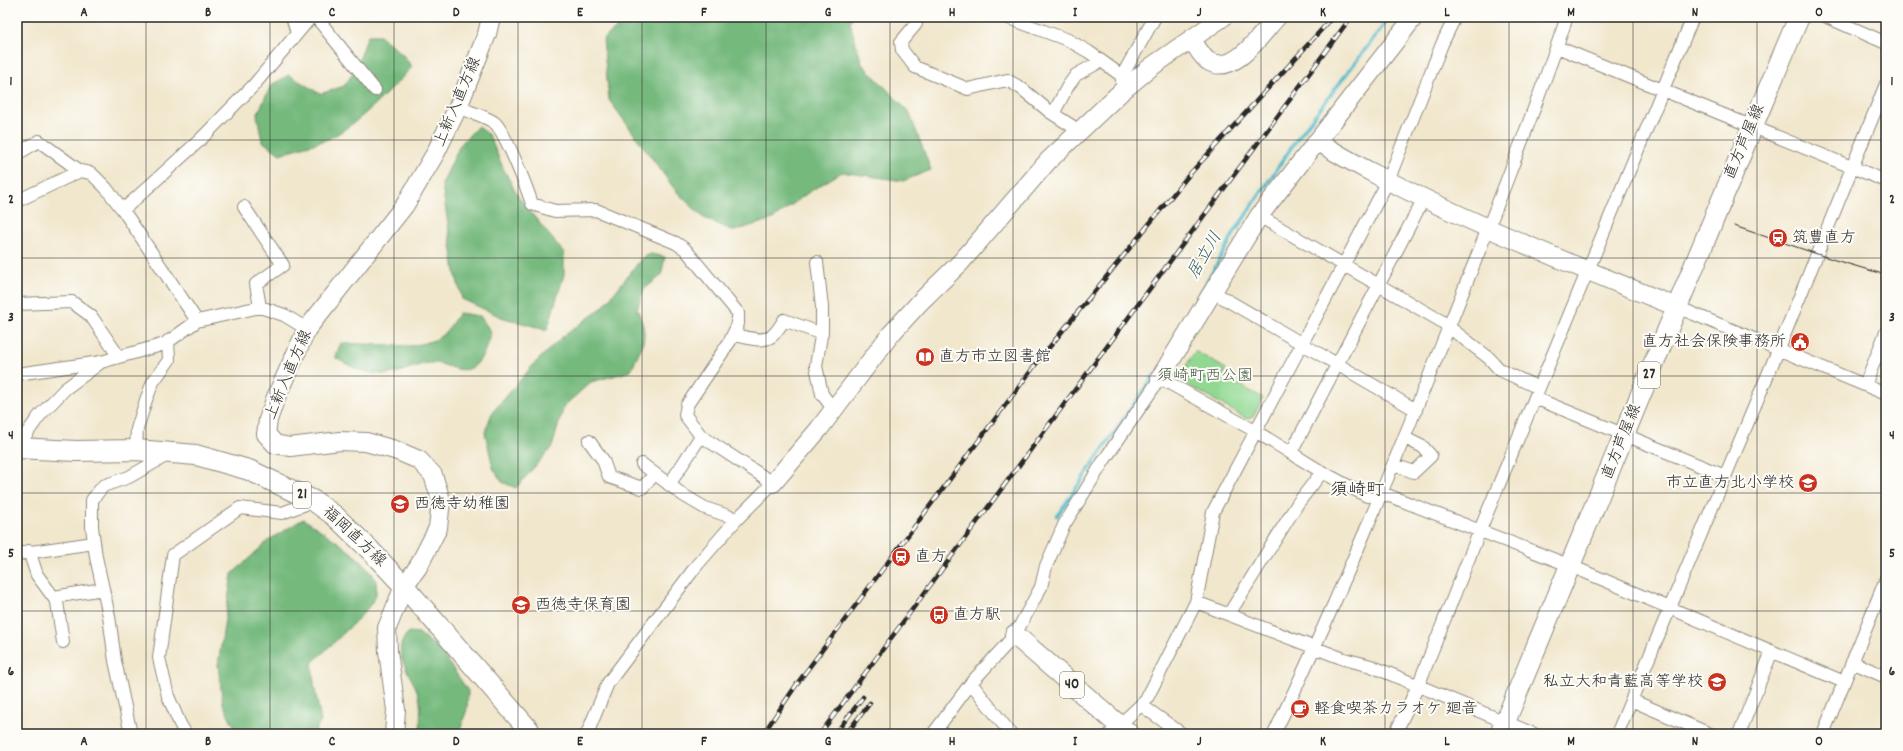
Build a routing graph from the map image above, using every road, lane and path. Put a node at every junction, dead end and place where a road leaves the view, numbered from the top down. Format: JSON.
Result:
{"nodes":[{"id":1,"x":292,"y":17,"type":"edge"},
{"id":2,"x":311,"y":17,"type":"edge"},
{"id":3,"x":316,"y":17,"type":"edge"},
{"id":4,"x":491,"y":17,"type":"edge"},
{"id":5,"x":916,"y":17,"type":"edge"},
{"id":6,"x":1006,"y":17,"type":"edge"},
{"id":7,"x":1155,"y":17,"type":"edge"},
{"id":8,"x":1223,"y":17,"type":"edge"},
{"id":9,"x":1414,"y":17,"type":"edge"},
{"id":10,"x":1455,"y":17,"type":"edge"},
{"id":11,"x":1567,"y":17,"type":"edge"},
{"id":12,"x":1693,"y":17,"type":"edge"},
{"id":13,"x":1799,"y":17,"type":"edge"},
{"id":14,"x":1827,"y":17,"type":"edge"},
{"id":15,"x":1271,"y":23,"type":"edge"},
{"id":16,"x":297,"y":33,"type":"junction"},
{"id":17,"x":1191,"y":39,"type":"junction"},
{"id":18,"x":1886,"y":43,"type":"edge"},
{"id":19,"x":1557,"y":46,"type":"junction"},
{"id":20,"x":1101,"y":61,"type":"junction"},
{"id":21,"x":1122,"y":83,"type":"junction"},
{"id":22,"x":1886,"y":84,"type":"edge"},
{"id":23,"x":375,"y":90,"type":"dead end"},
{"id":24,"x":1663,"y":90,"type":"junction"},
{"id":25,"x":458,"y":107,"type":"junction"},
{"id":26,"x":1053,"y":114,"type":"junction"},
{"id":27,"x":1752,"y":126,"type":"junction"},
{"id":28,"x":1078,"y":130,"type":"junction"},
{"id":29,"x":1317,"y":141,"type":"junction"},
{"id":30,"x":17,"y":154,"type":"edge"},
{"id":31,"x":1853,"y":168,"type":"junction"},
{"id":32,"x":80,"y":171,"type":"junction"},
{"id":33,"x":1388,"y":181,"type":"junction"},
{"id":34,"x":1886,"y":181,"type":"edge"},
{"id":35,"x":1424,"y":198,"type":"junction"},
{"id":36,"x":17,"y":201,"type":"edge"},
{"id":37,"x":244,"y":207,"type":"dead end"},
{"id":38,"x":123,"y":210,"type":"junction"},
{"id":39,"x":1259,"y":216,"type":"junction"},
{"id":40,"x":1488,"y":229,"type":"junction"},
{"id":41,"x":817,"y":262,"type":"dead end"},
{"id":42,"x":1344,"y":264,"type":"junction"},
{"id":43,"x":1588,"y":271,"type":"junction"},
{"id":44,"x":1379,"y":284,"type":"junction"},
{"id":45,"x":1213,"y":292,"type":"junction"},
{"id":46,"x":17,"y":304,"type":"edge"},
{"id":47,"x":260,"y":307,"type":"junction"},
{"id":48,"x":1677,"y":307,"type":"junction"},
{"id":49,"x":197,"y":321,"type":"junction"},
{"id":50,"x":1449,"y":327,"type":"junction"},
{"id":51,"x":307,"y":329,"type":"junction"},
{"id":52,"x":1886,"y":332,"type":"edge"},
{"id":53,"x":733,"y":334,"type":"junction"},
{"id":54,"x":822,"y":334,"type":"junction"},
{"id":55,"x":168,"y":341,"type":"junction"},
{"id":56,"x":1301,"y":342,"type":"junction"},
{"id":57,"x":1779,"y":348,"type":"junction"},
{"id":58,"x":120,"y":357,"type":"junction"},
{"id":59,"x":101,"y":362,"type":"junction"},
{"id":60,"x":1338,"y":364,"type":"junction"},
{"id":61,"x":17,"y":374,"type":"edge"},
{"id":62,"x":1160,"y":378,"type":"junction"},
{"id":63,"x":1865,"y":385,"type":"junction"},
{"id":64,"x":1537,"y":393,"type":"junction"},
{"id":65,"x":1886,"y":394,"type":"edge"},
{"id":66,"x":834,"y":410,"type":"junction"},
{"id":67,"x":1416,"y":410,"type":"junction"},
{"id":68,"x":1255,"y":431,"type":"junction"},
{"id":69,"x":1625,"y":435,"type":"junction"},
{"id":70,"x":701,"y":436,"type":"junction"},
{"id":71,"x":1404,"y":438,"type":"junction"},
{"id":72,"x":589,"y":441,"type":"dead end"},
{"id":73,"x":17,"y":448,"type":"edge"},
{"id":74,"x":136,"y":450,"type":"junction"},
{"id":75,"x":172,"y":452,"type":"junction"},
{"id":76,"x":1291,"y":453,"type":"junction"},
{"id":77,"x":642,"y":464,"type":"dead end"},
{"id":78,"x":1394,"y":465,"type":"junction"},
{"id":79,"x":1322,"y":472,"type":"junction"},
{"id":80,"x":655,"y":474,"type":"junction"},
{"id":81,"x":1725,"y":476,"type":"junction"},
{"id":82,"x":773,"y":483,"type":"junction"},
{"id":83,"x":670,"y":485,"type":"junction"},
{"id":84,"x":1382,"y":493,"type":"junction"},
{"id":85,"x":314,"y":501,"type":"junction"},
{"id":86,"x":737,"y":519,"type":"junction"},
{"id":87,"x":1480,"y":530,"type":"junction"},
{"id":88,"x":94,"y":544,"type":"junction"},
{"id":89,"x":23,"y":552,"type":"edge"},
{"id":90,"x":1571,"y":566,"type":"junction"},
{"id":91,"x":1886,"y":578,"type":"edge"},
{"id":92,"x":404,"y":586,"type":"junction"},
{"id":93,"x":103,"y":590,"type":"junction"},
{"id":94,"x":54,"y":597,"type":"junction"},
{"id":95,"x":1196,"y":602,"type":"junction"},
{"id":96,"x":1671,"y":608,"type":"junction"},
{"id":97,"x":1229,"y":614,"type":"junction"},
{"id":98,"x":1015,"y":635,"type":"junction"},
{"id":99,"x":63,"y":642,"type":"dead end"},
{"id":100,"x":1316,"y":648,"type":"junction"},
{"id":101,"x":1772,"y":652,"type":"junction"},
{"id":102,"x":1852,"y":662,"type":"junction"},
{"id":103,"x":1886,"y":677,"type":"edge"},
{"id":104,"x":1844,"y":682,"type":"junction"},
{"id":105,"x":971,"y":683,"type":"junction"},
{"id":106,"x":1418,"y":686,"type":"junction"},
{"id":107,"x":1631,"y":700,"type":"junction"},
{"id":108,"x":1141,"y":705,"type":"junction"},
{"id":109,"x":1503,"y":728,"type":"edge"},
{"id":110,"x":1120,"y":731,"type":"edge"},
{"id":111,"x":131,"y":734,"type":"edge"},
{"id":112,"x":186,"y":734,"type":"edge"},
{"id":113,"x":394,"y":734,"type":"edge"},
{"id":114,"x":530,"y":734,"type":"edge"},
{"id":115,"x":587,"y":734,"type":"edge"},
{"id":116,"x":933,"y":734,"type":"edge"},
{"id":117,"x":1011,"y":734,"type":"edge"},
{"id":118,"x":1182,"y":734,"type":"edge"},
{"id":119,"x":1274,"y":734,"type":"edge"},
{"id":120,"x":1395,"y":734,"type":"edge"},
{"id":121,"x":1534,"y":734,"type":"edge"},
{"id":122,"x":1617,"y":734,"type":"edge"},
{"id":123,"x":1710,"y":734,"type":"edge"},
{"id":124,"x":1739,"y":734,"type":"edge"},
{"id":125,"x":1823,"y":734,"type":"edge"}],
"edges":[{"from":1,"to":16,"type":"street"},
{"from":2,"to":16,"type":"street"},
{"from":3,"to":23,"type":"street"},
{"from":4,"to":25,"type":"street","name":"上新入直方線"},
{"from":5,"to":26,"type":"street"},
{"from":6,"to":20,"type":"street"},
{"from":7,"to":21,"type":"street"},
{"from":8,"to":17,"type":"street"},
{"from":9,"to":29,"type":"street"},
{"from":10,"to":33,"type":"street"},
{"from":11,"to":19,"type":"street"},
{"from":12,"to":24,"type":"street"},
{"from":13,"to":27,"type":"main road","name":"直方芦屋線","number":"27"},
{"from":14,"to":18,"type":"street"},
{"from":15,"to":17,"type":"street"},
{"from":16,"to":38,"type":"street"},
{"from":17,"to":21,"type":"street"},
{"from":19,"to":24,"type":"street"},
{"from":19,"to":40,"type":"street"},
{"from":20,"to":21,"type":"street"},
{"from":20,"to":26,"type":"street"},
{"from":21,"to":28,"type":"street"},
{"from":22,"to":31,"type":"street"},
{"from":24,"to":27,"type":"street"},
{"from":24,"to":43,"type":"street"},
{"from":25,"to":51,"type":"street","name":"上新入直方線"},
{"from":25,"to":53,"type":"street"},
{"from":26,"to":28,"type":"street"},
{"from":27,"to":31,"type":"street"},
{"from":27,"to":48,"type":"main road","name":"直方芦屋線","number":"27"},
{"from":28,"to":66,"type":"street"},
{"from":29,"to":33,"type":"street"},
{"from":29,"to":39,"type":"street"},
{"from":30,"to":32,"type":"street"},
{"from":31,"to":34,"type":"street"},
{"from":31,"to":57,"type":"street"},
{"from":32,"to":36,"type":"street"},
{"from":32,"to":38,"type":"street"},
{"from":33,"to":35,"type":"street"},
{"from":33,"to":42,"type":"street"},
{"from":35,"to":40,"type":"street"},
{"from":35,"to":44,"type":"street"},
{"from":37,"to":47,"type":"street"},
{"from":38,"to":49,"type":"street"},
{"from":39,"to":42,"type":"street"},
{"from":39,"to":45,"type":"street"},
{"from":40,"to":43,"type":"street"},
{"from":40,"to":50,"type":"street"},
{"from":41,"to":54,"type":"street"},
{"from":42,"to":44,"type":"street"},
{"from":42,"to":56,"type":"street"},
{"from":43,"to":48,"type":"street"},
{"from":43,"to":64,"type":"street"},
{"from":44,"to":50,"type":"street"},
{"from":44,"to":60,"type":"street"},
{"from":45,"to":56,"type":"street"},
{"from":45,"to":62,"type":"street"},
{"from":46,"to":58,"type":"street"},
{"from":47,"to":49,"type":"street"},
{"from":47,"to":51,"type":"street"},
{"from":48,"to":57,"type":"street"},
{"from":48,"to":69,"type":"main road","name":"直方芦屋線","number":"27"},
{"from":49,"to":55,"type":"street"},
{"from":50,"to":64,"type":"street"},
{"from":50,"to":67,"type":"street"},
{"from":51,"to":92,"type":"street","name":"上新入直方線"},
{"from":52,"to":63,"type":"street"},
{"from":53,"to":54,"type":"street"},
{"from":53,"to":70,"type":"street"},
{"from":54,"to":66,"type":"street"},
{"from":55,"to":58,"type":"street"},
{"from":55,"to":74,"type":"street"},
{"from":56,"to":60,"type":"street"},
{"from":56,"to":68,"type":"street"},
{"from":57,"to":63,"type":"street"},
{"from":57,"to":81,"type":"street"},
{"from":58,"to":59,"type":"street"},
{"from":59,"to":61,"type":"street"},
{"from":59,"to":73,"type":"street"},
{"from":60,"to":67,"type":"street"},
{"from":60,"to":76,"type":"street"},
{"from":62,"to":68,"type":"street"},
{"from":62,"to":98,"type":"street"},
{"from":63,"to":65,"type":"street"},
{"from":64,"to":69,"type":"street"},
{"from":64,"to":87,"type":"street"},
{"from":66,"to":82,"type":"street"},
{"from":67,"to":71,"type":"street"},
{"from":68,"to":76,"type":"street"},
{"from":68,"to":95,"type":"street"},
{"from":69,"to":81,"type":"street"},
{"from":69,"to":90,"type":"main road","name":"直方芦屋線","number":"27"},
{"from":70,"to":82,"type":"street"},
{"from":70,"to":83,"type":"street"},
{"from":71,"to":78,"type":"street"},
{"from":71,"to":78,"type":"street"},
{"from":72,"to":80,"type":"street"},
{"from":73,"to":74,"type":"main road","name":"福岡直方線","number":"21"},
{"from":74,"to":75,"type":"main road","name":"福岡直方線","number":"21"},
{"from":75,"to":85,"type":"main road","name":"福岡直方線","number":"21"},
{"from":75,"to":88,"type":"street"},
{"from":76,"to":79,"type":"street"},
{"from":77,"to":80,"type":"street"},
{"from":78,"to":84,"type":"street"},
{"from":79,"to":84,"type":"street"},
{"from":79,"to":97,"type":"street"},
{"from":80,"to":83,"type":"street"},
{"from":81,"to":96,"type":"street"},
{"from":82,"to":86,"type":"street"},
{"from":83,"to":86,"type":"street"},
{"from":84,"to":87,"type":"street"},
{"from":84,"to":100,"type":"street"},
{"from":85,"to":92,"type":"main road","name":"福岡直方線","number":"21"},
{"from":85,"to":112,"type":"street"},
{"from":86,"to":115,"type":"street"},
{"from":87,"to":90,"type":"street"},
{"from":87,"to":106,"type":"street"},
{"from":88,"to":89,"type":"street"},
{"from":88,"to":93,"type":"street"},
{"from":89,"to":94,"type":"street"},
{"from":90,"to":96,"type":"street"},
{"from":90,"to":109,"type":"main road","name":"直方芦屋線","number":"27"},
{"from":91,"to":102,"type":"street"},
{"from":92,"to":113,"type":"street"},
{"from":92,"to":114,"type":"main road","name":"福岡直方線","number":"21"},
{"from":93,"to":94,"type":"street"},
{"from":93,"to":111,"type":"street"},
{"from":94,"to":99,"type":"street"},
{"from":95,"to":97,"type":"street"},
{"from":95,"to":108,"type":"street"},
{"from":96,"to":101,"type":"street"},
{"from":96,"to":107,"type":"street"},
{"from":97,"to":100,"type":"street"},
{"from":98,"to":105,"type":"street"},
{"from":98,"to":110,"type":"main road","number":"40"},
{"from":100,"to":106,"type":"street"},
{"from":100,"to":119,"type":"street"},
{"from":101,"to":104,"type":"street"},
{"from":101,"to":124,"type":"street"},
{"from":102,"to":103,"type":"street"},
{"from":102,"to":104,"type":"street"},
{"from":104,"to":125,"type":"street"},
{"from":105,"to":116,"type":"street"},
{"from":105,"to":117,"type":"street"},
{"from":106,"to":109,"type":"street"},
{"from":106,"to":120,"type":"street"},
{"from":107,"to":122,"type":"street"},
{"from":107,"to":123,"type":"street"},
{"from":108,"to":110,"type":"street"},
{"from":108,"to":118,"type":"street"},
{"from":109,"to":121,"type":"street"}]}
